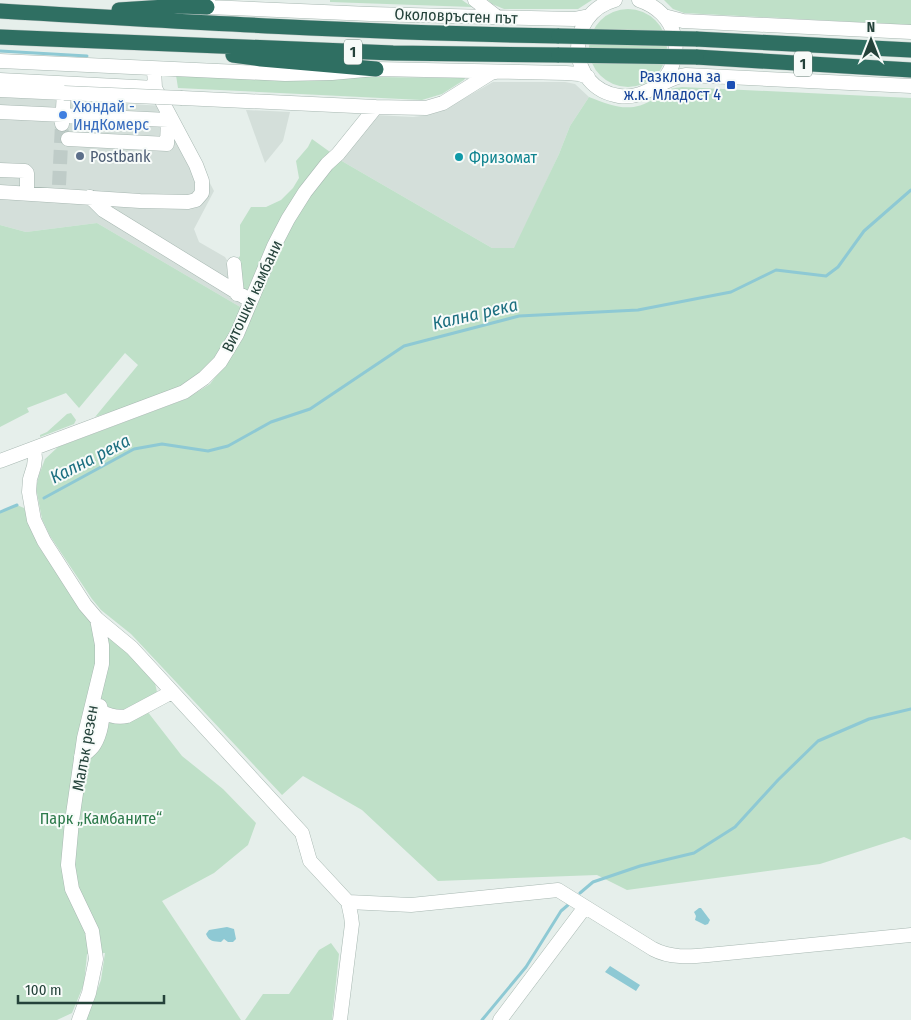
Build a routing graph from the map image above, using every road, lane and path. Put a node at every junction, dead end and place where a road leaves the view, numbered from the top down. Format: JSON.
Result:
{"nodes":[{"id":1,"x":475,"y":0,"type":"edge"},
{"id":2,"x":615,"y":0,"type":"edge"},
{"id":3,"x":639,"y":0,"type":"edge"},
{"id":4,"x":207,"y":4,"type":"edge"},
{"id":5,"x":657,"y":8,"type":"edge"},
{"id":6,"x":0,"y":11,"type":"edge"},
{"id":7,"x":57,"y":15,"type":"junction"},
{"id":8,"x":589,"y":16,"type":"junction"},
{"id":9,"x":498,"y":17,"type":"junction"},
{"id":10,"x":911,"y":32,"type":"edge"},
{"id":11,"x":0,"y":37,"type":"edge"},
{"id":12,"x":147,"y":42,"type":"junction"},
{"id":13,"x":911,"y":50,"type":"edge"},
{"id":14,"x":0,"y":61,"type":"edge"},
{"id":15,"x":36,"y":63,"type":"junction"},
{"id":16,"x":50,"y":64,"type":"junction"},
{"id":17,"x":154,"y":69,"type":"junction"},
{"id":18,"x":376,"y":69,"type":"junction"},
{"id":19,"x":911,"y":70,"type":"edge"},
{"id":20,"x":499,"y":71,"type":"junction"},
{"id":21,"x":588,"y":77,"type":"junction"},
{"id":22,"x":0,"y":80,"type":"edge"},
{"id":23,"x":35,"y":82,"type":"junction"},
{"id":24,"x":49,"y":83,"type":"junction"},
{"id":25,"x":659,"y":85,"type":"junction"},
{"id":26,"x":911,"y":86,"type":"edge"},
{"id":27,"x":155,"y":88,"type":"junction"},
{"id":28,"x":0,"y":90,"type":"edge"},
{"id":29,"x":64,"y":93,"type":"junction"},
{"id":30,"x":376,"y":108,"type":"junction"},
{"id":31,"x":0,"y":112,"type":"edge"},
{"id":32,"x":63,"y":120,"type":"junction"},
{"id":33,"x":68,"y":139,"type":"dead end"},
{"id":34,"x":0,"y":170,"type":"edge"},
{"id":35,"x":0,"y":192,"type":"edge"},
{"id":36,"x":27,"y":193,"type":"junction"},
{"id":37,"x":90,"y":197,"type":"junction"},
{"id":38,"x":234,"y":264,"type":"dead end"},
{"id":39,"x":238,"y":294,"type":"junction"},
{"id":40,"x":251,"y":301,"type":"junction"},
{"id":41,"x":34,"y":449,"type":"junction"},
{"id":42,"x":0,"y":461,"type":"edge"},
{"id":43,"x":97,"y":619,"type":"junction"},
{"id":44,"x":172,"y":692,"type":"junction"},
{"id":45,"x":94,"y":697,"type":"junction"},
{"id":46,"x":102,"y":712,"type":"junction"},
{"id":47,"x":81,"y":757,"type":"junction"},
{"id":48,"x":348,"y":902,"type":"junction"},
{"id":49,"x":586,"y":907,"type":"junction"},
{"id":50,"x":911,"y":935,"type":"edge"},
{"id":51,"x":79,"y":1020,"type":"edge"},
{"id":52,"x":340,"y":1020,"type":"edge"},
{"id":53,"x":500,"y":1020,"type":"edge"}],
"edges":[{"from":1,"to":9,"type":"street"},
{"from":2,"to":8,"type":"street"},
{"from":3,"to":5,"type":"street"},
{"from":4,"to":7,"type":"highway"},
{"from":4,"to":9,"type":"street"},
{"from":5,"to":10,"type":"street"},
{"from":5,"to":25,"type":"street"},
{"from":6,"to":7,"type":"highway","name":"Околовръстен път","number":"1"},
{"from":7,"to":13,"type":"highway","name":"Околовръстен път","number":"1","bridge":true},
{"from":8,"to":9,"type":"street"},
{"from":8,"to":21,"type":"street"},
{"from":11,"to":12,"type":"highway","number":"1"},
{"from":12,"to":18,"type":"highway"},
{"from":12,"to":19,"type":"highway","number":"1","bridge":true},
{"from":14,"to":15,"type":"street"},
{"from":15,"to":16,"type":"street"},
{"from":15,"to":23,"type":"street"},
{"from":16,"to":17,"type":"street"},
{"from":16,"to":24,"type":"street"},
{"from":17,"to":18,"type":"street"},
{"from":17,"to":27,"type":"street"},
{"from":18,"to":20,"type":"street"},
{"from":20,"to":21,"type":"street"},
{"from":20,"to":30,"type":"street"},
{"from":21,"to":25,"type":"street"},
{"from":22,"to":23,"type":"street"},
{"from":23,"to":24,"type":"street"},
{"from":24,"to":27,"type":"street"},
{"from":25,"to":26,"type":"street"},
{"from":27,"to":37,"type":"street"},
{"from":28,"to":29,"type":"street"},
{"from":29,"to":30,"type":"street","bridge":true},
{"from":29,"to":32,"type":"street"},
{"from":30,"to":40,"type":"street","name":"Витошки камбани"},
{"from":31,"to":32,"type":"street"},
{"from":32,"to":33,"type":"street"},
{"from":34,"to":36,"type":"street"},
{"from":35,"to":36,"type":"street"},
{"from":36,"to":37,"type":"street"},
{"from":37,"to":39,"type":"street"},
{"from":38,"to":39,"type":"street"},
{"from":39,"to":40,"type":"street"},
{"from":40,"to":41,"type":"street","name":"Витошки камбани"},
{"from":41,"to":42,"type":"street","name":"Витошки камбани"},
{"from":41,"to":43,"type":"street"},
{"from":43,"to":44,"type":"street"},
{"from":43,"to":45,"type":"street","name":"Малък резен"},
{"from":44,"to":46,"type":"street"},
{"from":44,"to":48,"type":"street"},
{"from":45,"to":46,"type":"street"},
{"from":45,"to":47,"type":"street","name":"Малък резен"},
{"from":46,"to":47,"type":"street"},
{"from":47,"to":51,"type":"street","name":"Малък резен"},
{"from":48,"to":49,"type":"street"},
{"from":48,"to":52,"type":"street"},
{"from":49,"to":50,"type":"street"},
{"from":49,"to":53,"type":"street"}]}
